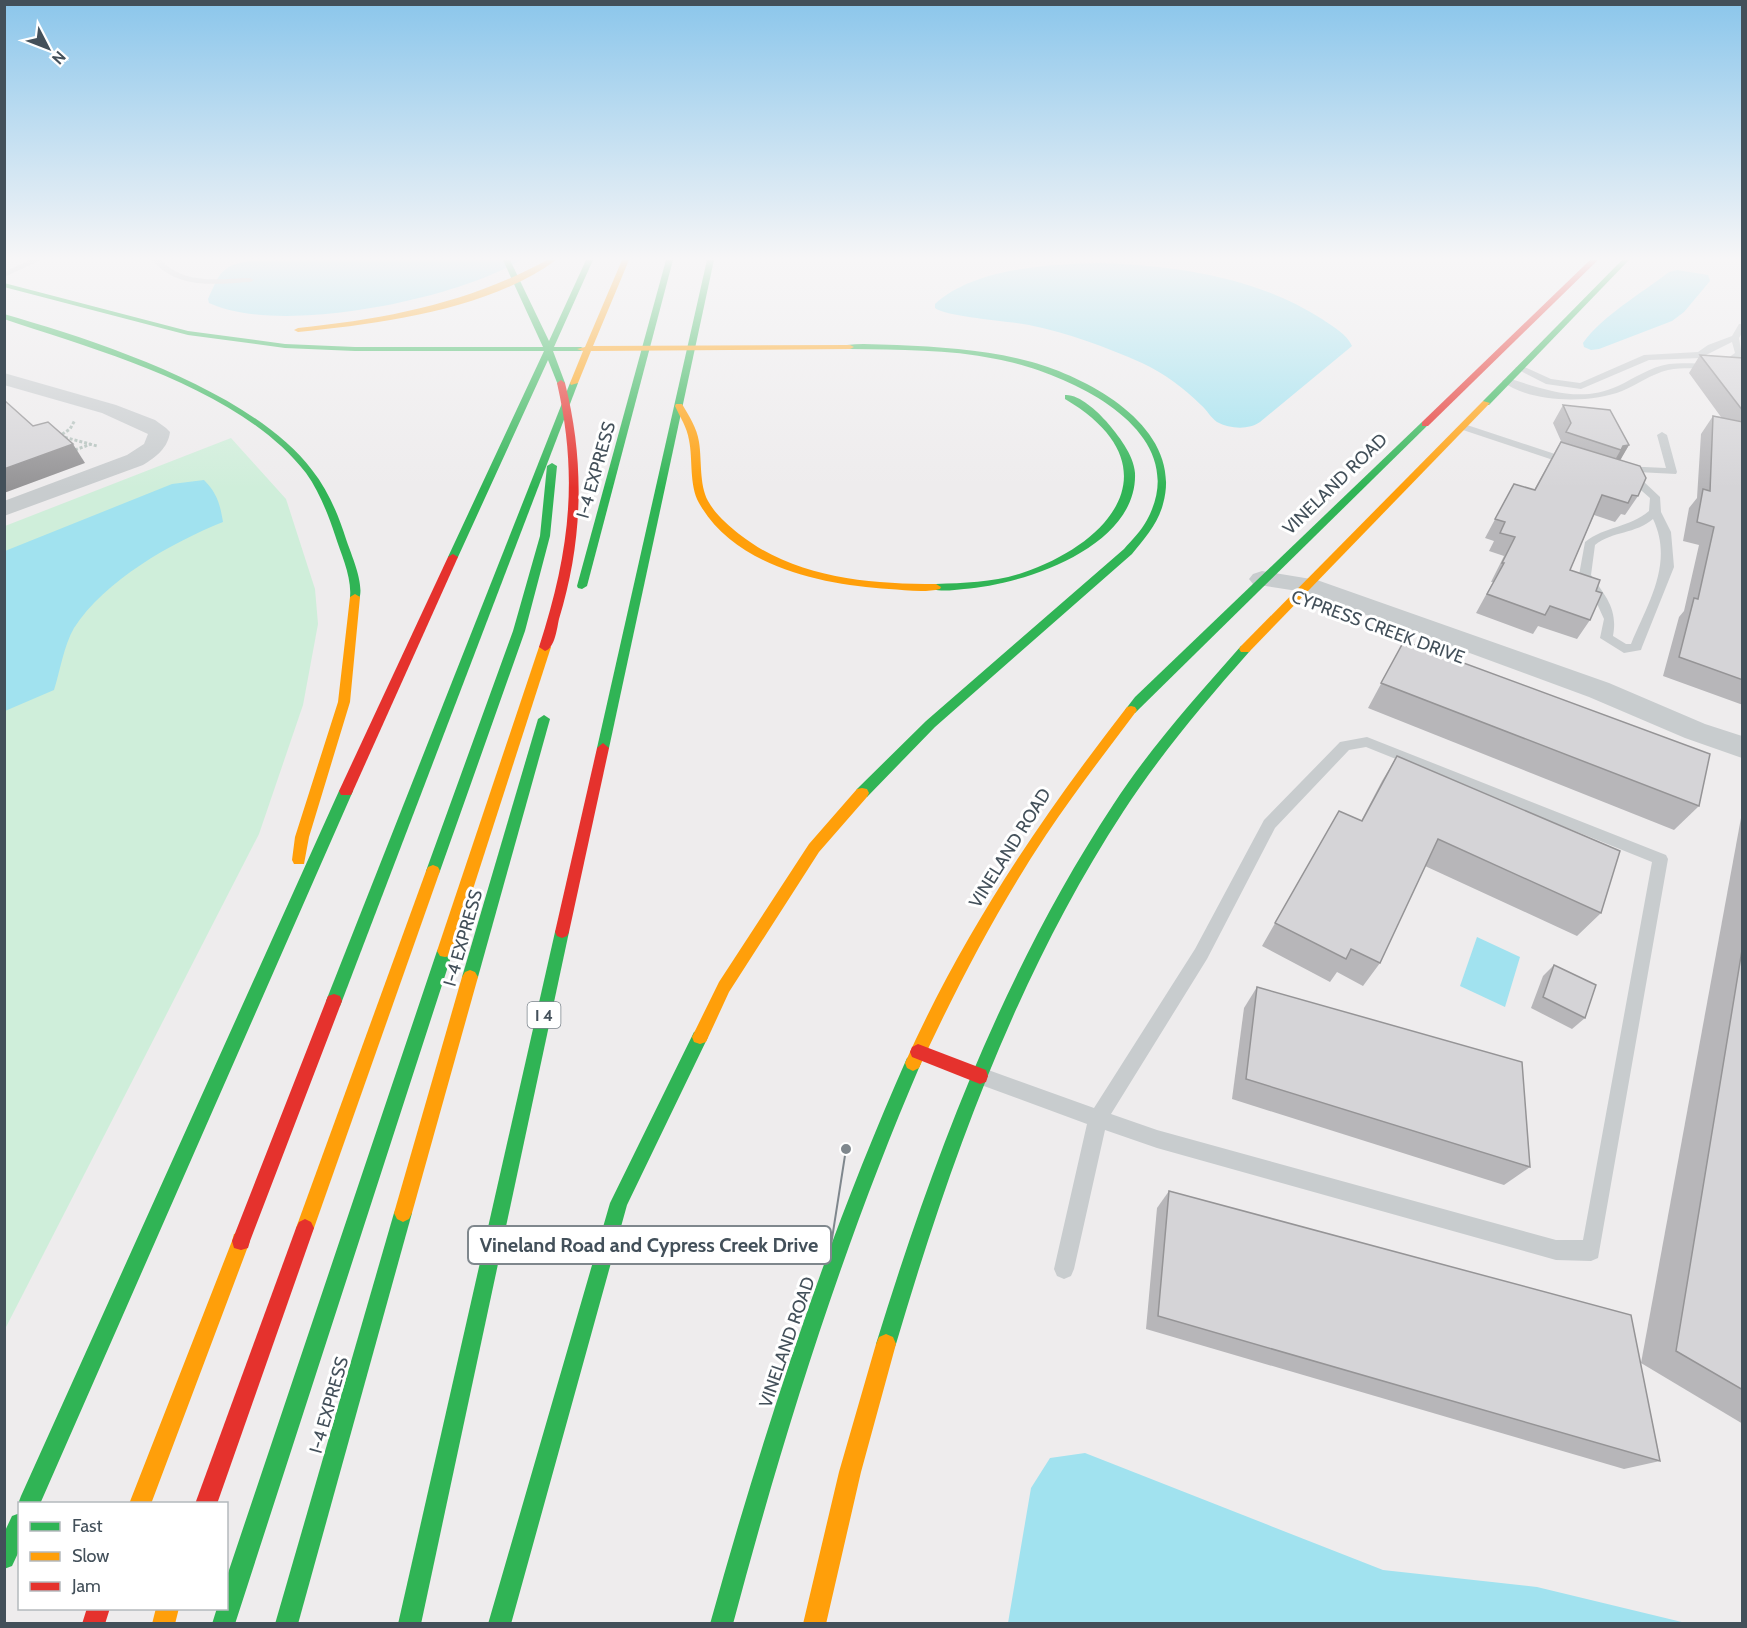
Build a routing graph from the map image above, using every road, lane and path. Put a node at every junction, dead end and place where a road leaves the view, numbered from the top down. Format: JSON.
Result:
{"nodes":[{"id":1,"x":61,"y":336,"type":"edge"},
{"id":2,"x":208,"y":336,"type":"edge"},
{"id":3,"x":521,"y":336,"type":"edge"},
{"id":4,"x":542,"y":336,"type":"edge"},
{"id":5,"x":556,"y":336,"type":"edge"},
{"id":6,"x":594,"y":336,"type":"edge"},
{"id":7,"x":650,"y":336,"type":"edge"},
{"id":8,"x":694,"y":336,"type":"edge"},
{"id":9,"x":1516,"y":336,"type":"edge"},
{"id":10,"x":1552,"y":336,"type":"edge"},
{"id":11,"x":1739,"y":339,"type":"edge"},
{"id":12,"x":730,"y":354,"type":"junction"},
{"id":13,"x":509,"y":355,"type":"junction"},
{"id":14,"x":1673,"y":356,"type":"junction"},
{"id":15,"x":330,"y":362,"type":"dead end"},
{"id":16,"x":1633,"y":364,"type":"junction"},
{"id":17,"x":1688,"y":366,"type":"junction"},
{"id":18,"x":1520,"y":368,"type":"junction"},
{"id":19,"x":1478,"y":372,"type":"junction"},
{"id":20,"x":1655,"y":372,"type":"junction"},
{"id":21,"x":1019,"y":376,"type":"dead end"},
{"id":22,"x":4,"y":379,"type":"edge"},
{"id":23,"x":1507,"y":381,"type":"junction"},
{"id":24,"x":1054,"y":390,"type":"dead end"},
{"id":25,"x":542,"y":399,"type":"dead end"},
{"id":26,"x":679,"y":406,"type":"junction"},
{"id":27,"x":100,"y":408,"type":"junction"},
{"id":28,"x":1432,"y":416,"type":"junction"},
{"id":29,"x":547,"y":419,"type":"dead end"},
{"id":30,"x":1464,"y":427,"type":"junction"},
{"id":31,"x":1662,"y":435,"type":"dead end"},
{"id":32,"x":91,"y":444,"type":"junction"},
{"id":33,"x":97,"y":446,"type":"dead end"},
{"id":34,"x":75,"y":450,"type":"dead end"},
{"id":35,"x":1589,"y":467,"type":"edge"},
{"id":36,"x":4,"y":509,"type":"edge"},
{"id":37,"x":1655,"y":513,"type":"junction"},
{"id":38,"x":1262,"y":579,"type":"junction"},
{"id":39,"x":1300,"y":592,"type":"junction"},
{"id":40,"x":577,"y":602,"type":"dead end"},
{"id":41,"x":548,"y":705,"type":"dead end"},
{"id":42,"x":1743,"y":747,"type":"edge"},
{"id":43,"x":292,"y":909,"type":"junction"},
{"id":44,"x":918,"y":1052,"type":"junction"},
{"id":45,"x":980,"y":1076,"type":"junction"},
{"id":46,"x":1098,"y":1118,"type":"junction"},
{"id":47,"x":1064,"y":1269,"type":"dead end"},
{"id":48,"x":29,"y":1502,"type":"edge"},
{"id":49,"x":140,"y":1502,"type":"edge"},
{"id":50,"x":206,"y":1502,"type":"edge"},
{"id":51,"x":18,"y":1528,"type":"edge"},
{"id":52,"x":4,"y":1558,"type":"edge"},
{"id":53,"x":228,"y":1608,"type":"edge"},
{"id":54,"x":285,"y":1623,"type":"edge"},
{"id":55,"x":409,"y":1623,"type":"edge"},
{"id":56,"x":499,"y":1623,"type":"edge"},
{"id":57,"x":721,"y":1623,"type":"edge"},
{"id":58,"x":814,"y":1623,"type":"edge"}],
"edges":[{"from":1,"to":43,"type":"main road"},
{"from":2,"to":13,"type":"main road"},
{"from":3,"to":25,"type":"main road"},
{"from":4,"to":53,"type":"main road"},
{"from":5,"to":43,"type":"main road"},
{"from":6,"to":49,"type":"main road"},
{"from":7,"to":40,"type":"main road","name":"I-4 EXPRESS"},
{"from":8,"to":26,"type":"main road","number":"I 4"},
{"from":9,"to":19,"type":"main road","name":"VINELAND ROAD"},
{"from":10,"to":18,"type":"main road"},
{"from":11,"to":14,"type":"lane"},
{"from":11,"to":17,"type":"lane"},
{"from":12,"to":13,"type":"main road"},
{"from":12,"to":21,"type":"main road"},
{"from":12,"to":56,"type":"main road"},
{"from":13,"to":15,"type":"main road"},
{"from":14,"to":16,"type":"lane"},
{"from":14,"to":17,"type":"lane"},
{"from":16,"to":18,"type":"lane"},
{"from":16,"to":20,"type":"lane"},
{"from":17,"to":20,"type":"lane"},
{"from":18,"to":23,"type":"main road"},
{"from":19,"to":23,"type":"main road"},
{"from":19,"to":28,"type":"main road","name":"VINELAND ROAD"},
{"from":20,"to":23,"type":"lane"},
{"from":22,"to":27,"type":"street"},
{"from":23,"to":30,"type":"main road"},
{"from":24,"to":26,"type":"main road"},
{"from":26,"to":55,"type":"main road","number":"I 4"},
{"from":27,"to":32,"type":"path"},
{"from":27,"to":36,"type":"street"},
{"from":28,"to":30,"type":"main road"},
{"from":28,"to":38,"type":"main road","name":"VINELAND ROAD"},
{"from":29,"to":50,"type":"main road"},
{"from":30,"to":35,"type":"lane"},
{"from":30,"to":39,"type":"main road"},
{"from":31,"to":37,"type":"lane"},
{"from":32,"to":33,"type":"path"},
{"from":32,"to":34,"type":"path"},
{"from":37,"to":37,"type":"lane"},
{"from":38,"to":39,"type":"street","name":"CYPRESS CREEK DRIVE"},
{"from":38,"to":44,"type":"main road","name":"VINELAND ROAD"},
{"from":39,"to":42,"type":"street","name":"CYPRESS CREEK DRIVE"},
{"from":39,"to":45,"type":"main road"},
{"from":41,"to":54,"type":"main road","name":"I-4 EXPRESS"},
{"from":43,"to":48,"type":"main road"},
{"from":44,"to":45,"type":"main road"},
{"from":44,"to":57,"type":"main road","name":"VINELAND ROAD"},
{"from":45,"to":46,"type":"lane"},
{"from":45,"to":58,"type":"main road"},
{"from":46,"to":46,"type":"lane"},
{"from":46,"to":47,"type":"lane"},
{"from":51,"to":52,"type":"main road"}]}
